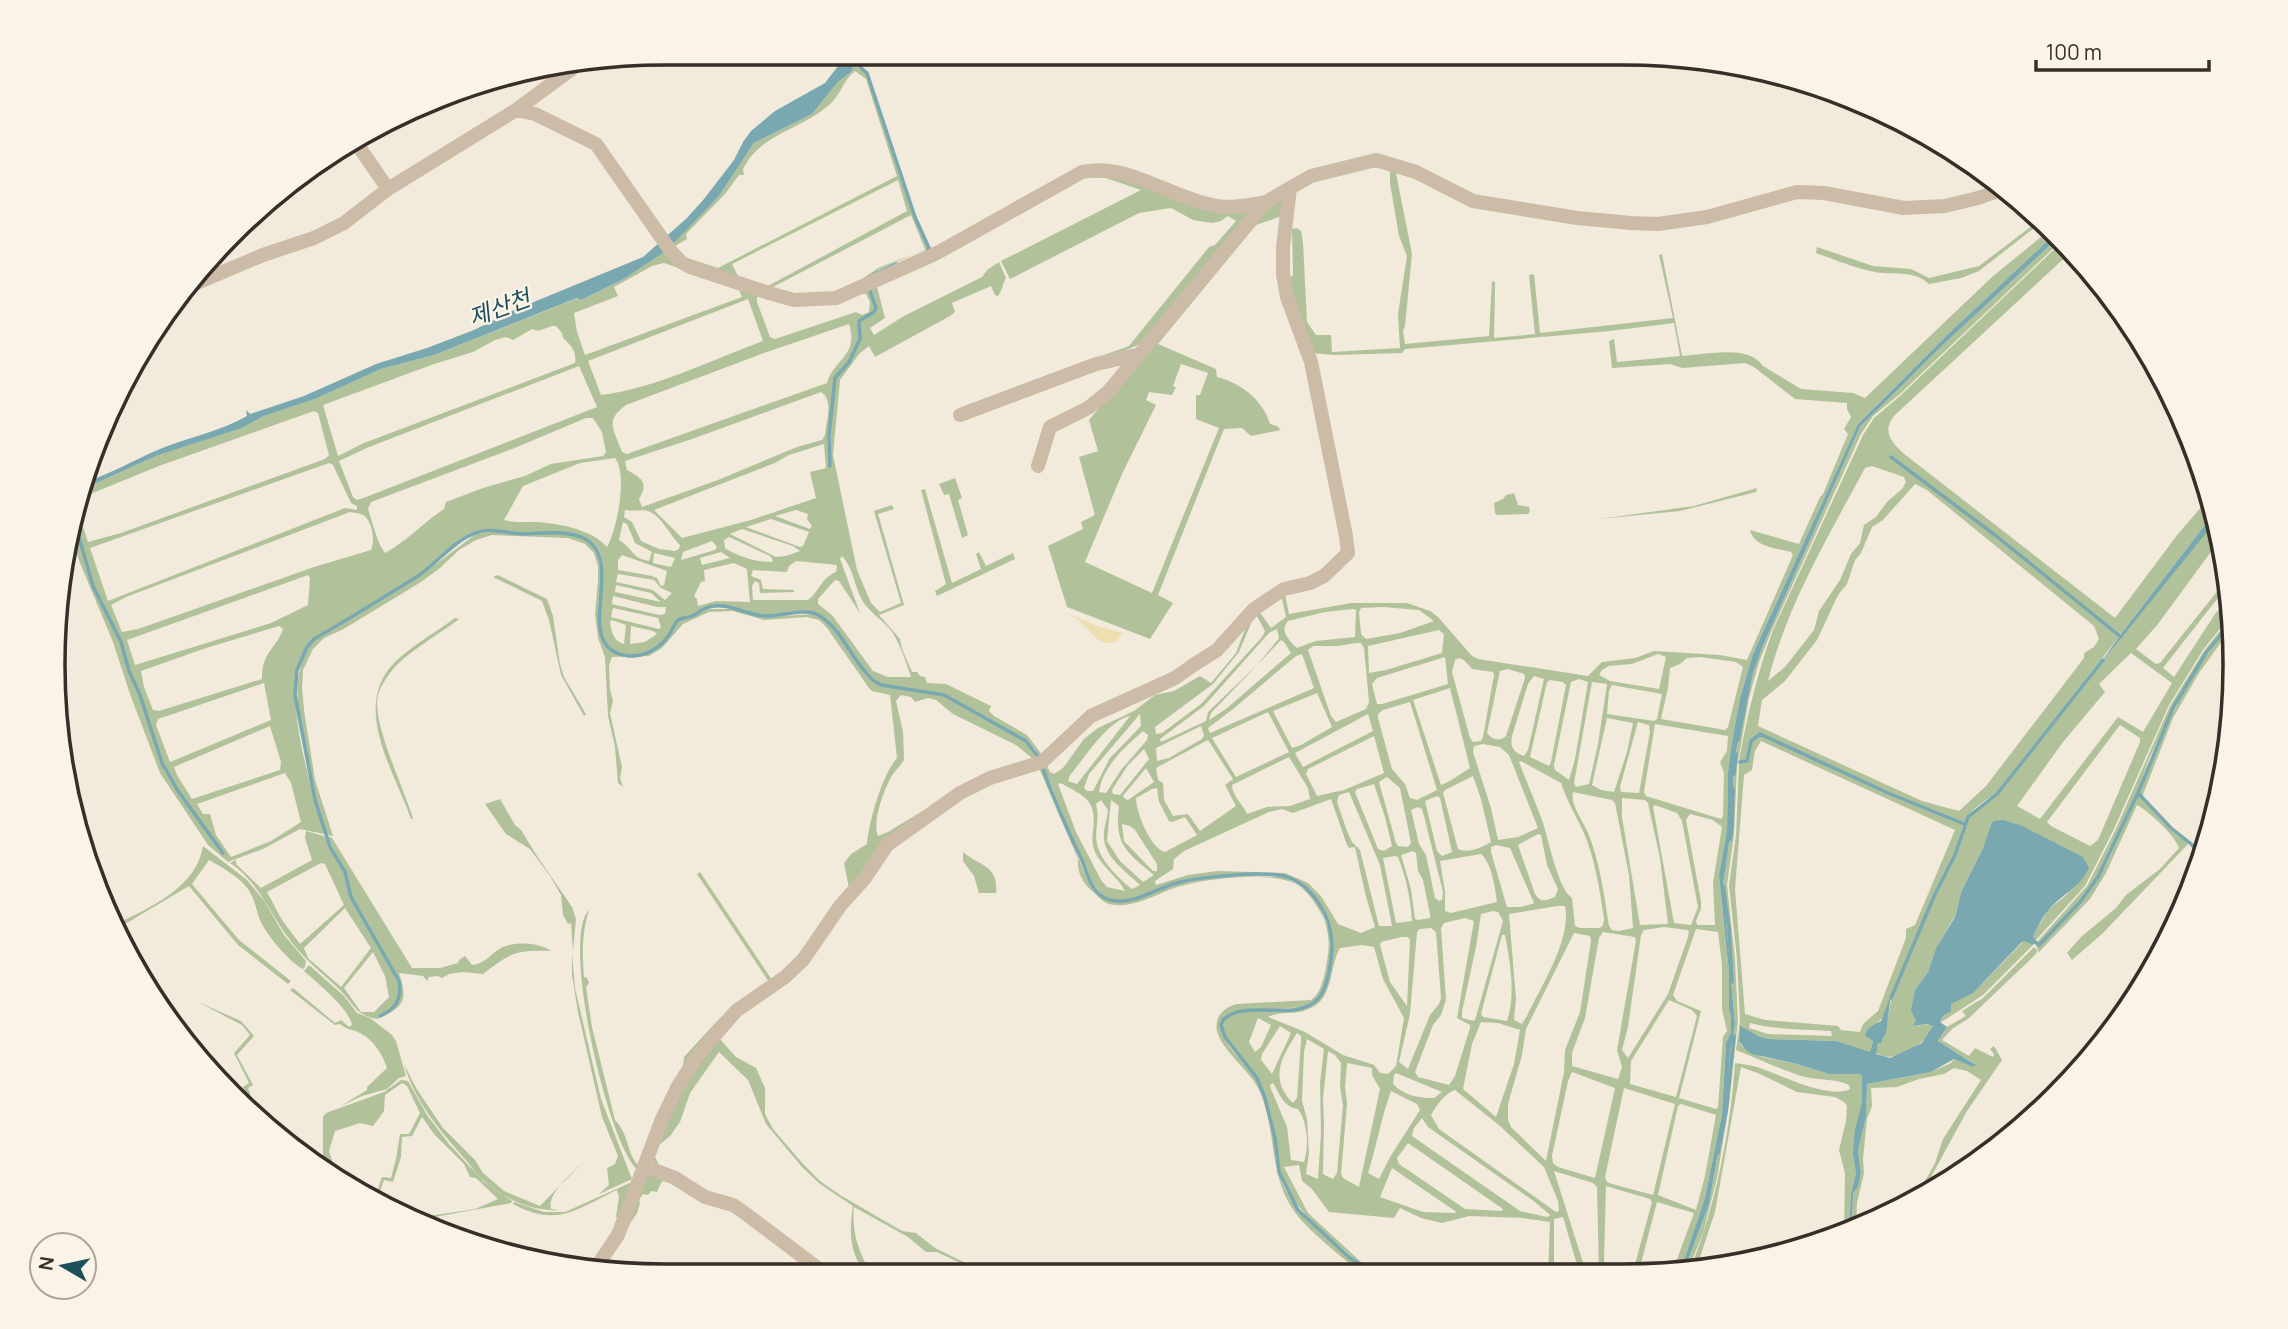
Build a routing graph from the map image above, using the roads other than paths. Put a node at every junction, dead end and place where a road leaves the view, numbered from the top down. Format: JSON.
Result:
{"nodes":[{"id":1,"x":566,"y":73,"type":"edge"},
{"id":2,"x":516,"y":110,"type":"junction"},
{"id":3,"x":360,"y":148,"type":"edge"},
{"id":4,"x":1290,"y":188,"type":"junction"},
{"id":5,"x":388,"y":189,"type":"junction"},
{"id":6,"x":1993,"y":193,"type":"edge"},
{"id":7,"x":1266,"y":202,"type":"junction"},
{"id":8,"x":205,"y":279,"type":"edge"},
{"id":9,"x":1137,"y":355,"type":"junction"},
{"id":10,"x":960,"y":415,"type":"dead end"},
{"id":11,"x":1038,"y":466,"type":"dead end"},
{"id":12,"x":644,"y":1167,"type":"junction"},
{"id":13,"x":601,"y":1261,"type":"edge"},
{"id":14,"x":813,"y":1264,"type":"edge"}],
"edges":[{"from":1,"to":2,"type":"street"},
{"from":2,"to":5,"type":"street"},
{"from":2,"to":7,"type":"street"},
{"from":3,"to":5,"type":"street"},
{"from":4,"to":6,"type":"street"},
{"from":4,"to":7,"type":"street"},
{"from":4,"to":12,"type":"street"},
{"from":5,"to":8,"type":"street"},
{"from":7,"to":9,"type":"street"},
{"from":9,"to":10,"type":"street"},
{"from":9,"to":11,"type":"street"},
{"from":12,"to":13,"type":"street"},
{"from":12,"to":14,"type":"street"}]}
